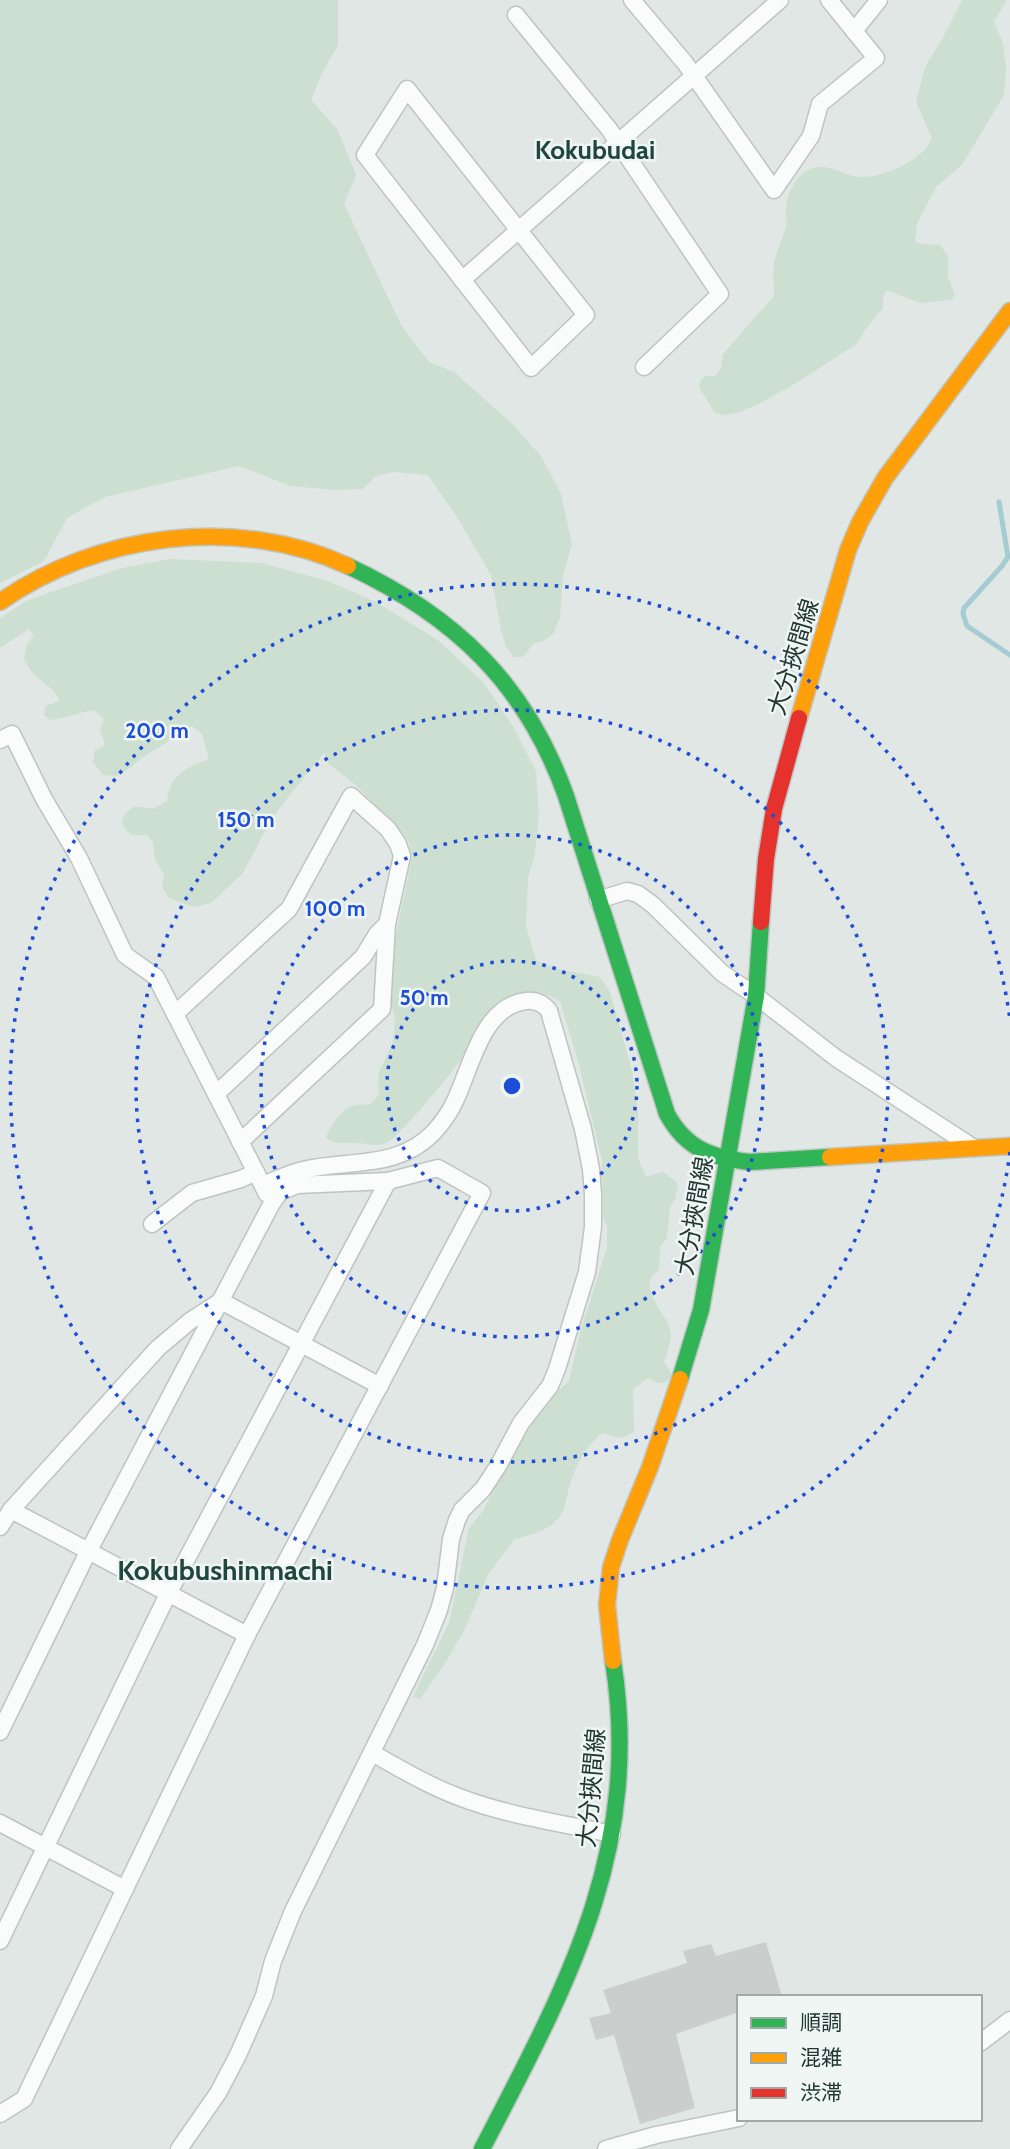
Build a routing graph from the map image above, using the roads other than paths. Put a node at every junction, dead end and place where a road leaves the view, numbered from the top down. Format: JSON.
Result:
{"nodes":[{"id":1,"x":632,"y":0,"type":"edge"},
{"id":2,"x":780,"y":0,"type":"edge"},
{"id":3,"x":829,"y":0,"type":"edge"},
{"id":4,"x":879,"y":0,"type":"edge"},
{"id":5,"x":516,"y":15,"type":"dead end"},
{"id":6,"x":854,"y":31,"type":"junction"},
{"id":7,"x":694,"y":76,"type":"junction"},
{"id":8,"x":618,"y":143,"type":"junction"},
{"id":9,"x":519,"y":230,"type":"junction"},
{"id":10,"x":462,"y":280,"type":"junction"},
{"id":11,"x":1010,"y":311,"type":"edge"},
{"id":12,"x":644,"y":367,"type":"dead end"},
{"id":13,"x":0,"y":602,"type":"edge"},
{"id":14,"x":0,"y":740,"type":"edge"},
{"id":15,"x":598,"y":900,"type":"junction"},
{"id":16,"x":387,"y":924,"type":"junction"},
{"id":17,"x":756,"y":996,"type":"junction"},
{"id":18,"x":175,"y":1014,"type":"junction"},
{"id":19,"x":216,"y":1094,"type":"junction"},
{"id":20,"x":240,"y":1142,"type":"junction"},
{"id":21,"x":1010,"y":1146,"type":"edge"},
{"id":22,"x":974,"y":1148,"type":"junction"},
{"id":23,"x":727,"y":1160,"type":"junction"},
{"id":24,"x":259,"y":1179,"type":"junction"},
{"id":25,"x":388,"y":1181,"type":"junction"},
{"id":26,"x":272,"y":1203,"type":"junction"},
{"id":27,"x":152,"y":1224,"type":"dead end"},
{"id":28,"x":221,"y":1301,"type":"junction"},
{"id":29,"x":301,"y":1344,"type":"junction"},
{"id":30,"x":380,"y":1386,"type":"junction"},
{"id":31,"x":11,"y":1510,"type":"junction"},
{"id":32,"x":0,"y":1527,"type":"edge"},
{"id":33,"x":88,"y":1552,"type":"junction"},
{"id":34,"x":167,"y":1594,"type":"junction"},
{"id":35,"x":247,"y":1635,"type":"junction"},
{"id":36,"x":0,"y":1732,"type":"edge"},
{"id":37,"x":372,"y":1753,"type":"junction"},
{"id":38,"x":0,"y":1823,"type":"edge"},
{"id":39,"x":612,"y":1834,"type":"junction"},
{"id":40,"x":46,"y":1847,"type":"junction"},
{"id":41,"x":125,"y":1889,"type":"junction"},
{"id":42,"x":0,"y":1941,"type":"edge"},
{"id":43,"x":1010,"y":2020,"type":"edge"},
{"id":44,"x":982,"y":2041,"type":"edge"},
{"id":45,"x":4,"y":2107,"type":"edge"},
{"id":46,"x":737,"y":2118,"type":"edge"},
{"id":47,"x":179,"y":2149,"type":"edge"},
{"id":48,"x":482,"y":2149,"type":"edge"},
{"id":49,"x":606,"y":2149,"type":"edge"}],
"edges":[{"from":1,"to":7,"type":"street"},
{"from":2,"to":7,"type":"street"},
{"from":3,"to":6,"type":"street"},
{"from":4,"to":6,"type":"street"},
{"from":5,"to":8,"type":"street"},
{"from":6,"to":7,"type":"street"},
{"from":7,"to":8,"type":"street"},
{"from":8,"to":9,"type":"street"},
{"from":8,"to":12,"type":"street"},
{"from":9,"to":10,"type":"street"},
{"from":9,"to":10,"type":"street"},
{"from":9,"to":10,"type":"street"},
{"from":11,"to":17,"type":"main road","name":"大分挾間線"},
{"from":13,"to":15,"type":"main road"},
{"from":14,"to":18,"type":"street"},
{"from":15,"to":17,"type":"street"},
{"from":15,"to":23,"type":"main road"},
{"from":16,"to":18,"type":"street"},
{"from":16,"to":19,"type":"street"},
{"from":16,"to":20,"type":"street"},
{"from":17,"to":22,"type":"street"},
{"from":17,"to":23,"type":"main road","name":"大分挾間線"},
{"from":18,"to":19,"type":"street"},
{"from":19,"to":20,"type":"street"},
{"from":20,"to":24,"type":"street"},
{"from":21,"to":22,"type":"main road"},
{"from":22,"to":23,"type":"main road"},
{"from":23,"to":39,"type":"main road","name":"大分挾間線"},
{"from":24,"to":26,"type":"street"},
{"from":24,"to":27,"type":"street"},
{"from":24,"to":37,"type":"street"},
{"from":25,"to":26,"type":"street"},
{"from":25,"to":29,"type":"street"},
{"from":25,"to":30,"type":"street"},
{"from":26,"to":28,"type":"street"},
{"from":28,"to":29,"type":"street"},
{"from":28,"to":31,"type":"street"},
{"from":28,"to":33,"type":"street"},
{"from":29,"to":30,"type":"street"},
{"from":29,"to":34,"type":"street"},
{"from":30,"to":35,"type":"street"},
{"from":31,"to":32,"type":"street"},
{"from":31,"to":33,"type":"street"},
{"from":33,"to":34,"type":"street"},
{"from":33,"to":36,"type":"street"},
{"from":34,"to":35,"type":"street"},
{"from":34,"to":40,"type":"street"},
{"from":35,"to":41,"type":"street"},
{"from":37,"to":39,"type":"street"},
{"from":37,"to":47,"type":"street"},
{"from":38,"to":40,"type":"street"},
{"from":39,"to":48,"type":"main road","name":"大分挾間線"},
{"from":40,"to":41,"type":"street"},
{"from":40,"to":42,"type":"street"},
{"from":41,"to":45,"type":"street"},
{"from":43,"to":44,"type":"street"},
{"from":46,"to":49,"type":"street"}]}
